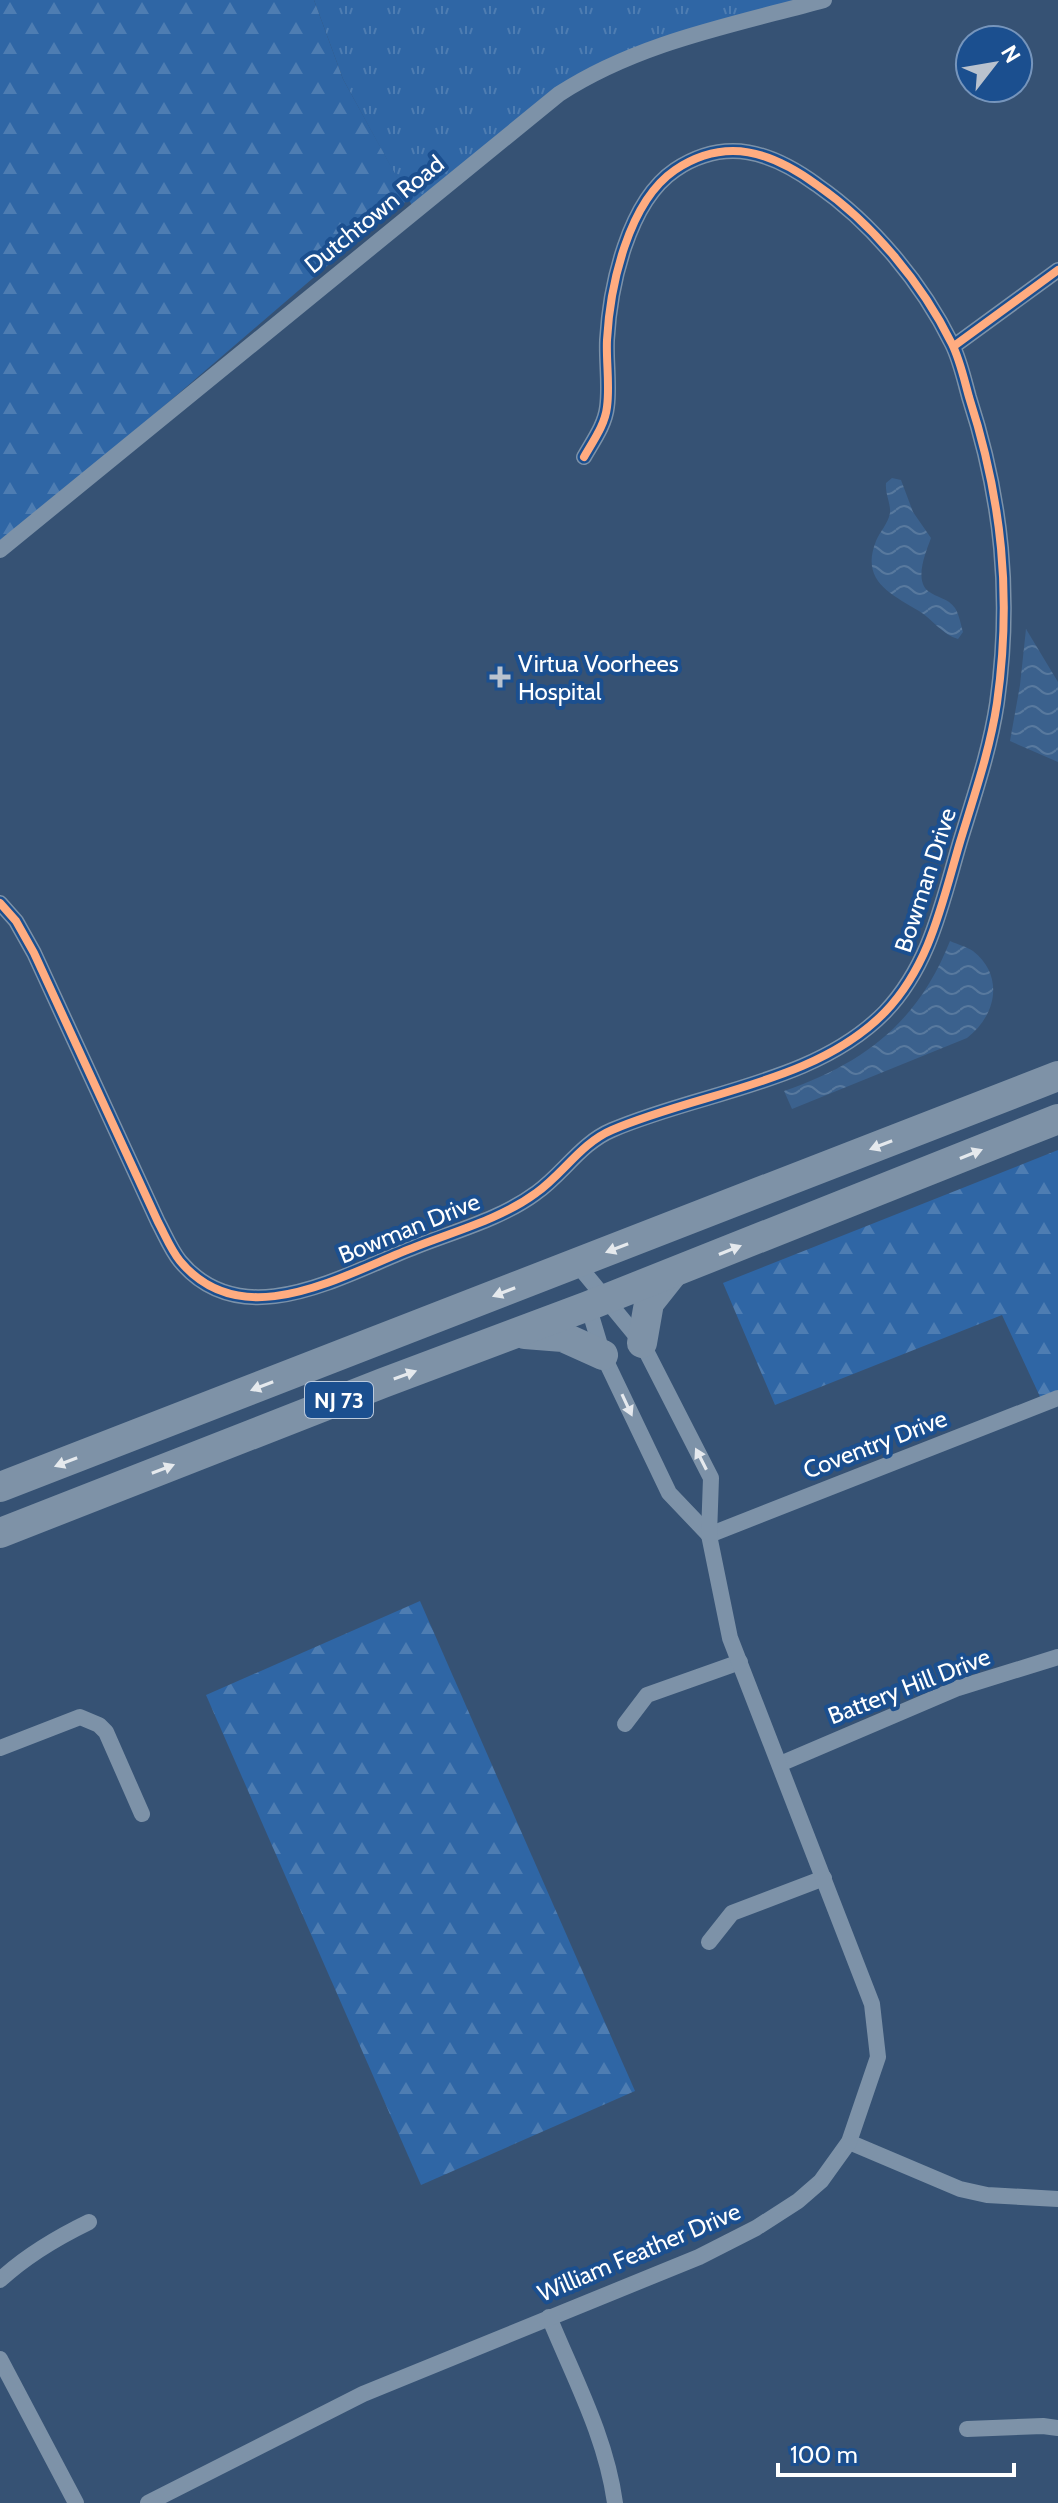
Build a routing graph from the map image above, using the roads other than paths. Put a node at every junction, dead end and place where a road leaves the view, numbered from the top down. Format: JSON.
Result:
{"nodes":[{"id":1,"x":824,"y":0,"type":"edge"},
{"id":2,"x":1058,"y":270,"type":"edge"},
{"id":3,"x":954,"y":346,"type":"junction"},
{"id":4,"x":584,"y":457,"type":"dead end"},
{"id":5,"x":0,"y":550,"type":"edge"},
{"id":6,"x":0,"y":903,"type":"edge"},
{"id":7,"x":1058,"y":1076,"type":"edge"},
{"id":8,"x":1058,"y":1119,"type":"edge"},
{"id":9,"x":577,"y":1264,"type":"junction"},
{"id":10,"x":674,"y":1273,"type":"junction"},
{"id":11,"x":597,"y":1303,"type":"junction"},
{"id":12,"x":519,"y":1334,"type":"junction"},
{"id":13,"x":642,"y":1343,"type":"junction"},
{"id":14,"x":603,"y":1355,"type":"junction"},
{"id":15,"x":1058,"y":1398,"type":"edge"},
{"id":16,"x":0,"y":1487,"type":"edge"},
{"id":17,"x":0,"y":1533,"type":"edge"},
{"id":18,"x":709,"y":1535,"type":"junction"},
{"id":19,"x":1058,"y":1657,"type":"edge"},
{"id":20,"x":740,"y":1662,"type":"junction"},
{"id":21,"x":625,"y":1724,"type":"dead end"},
{"id":22,"x":0,"y":1748,"type":"edge"},
{"id":23,"x":780,"y":1764,"type":"junction"},
{"id":24,"x":142,"y":1814,"type":"dead end"},
{"id":25,"x":824,"y":1878,"type":"junction"},
{"id":26,"x":709,"y":1942,"type":"dead end"},
{"id":27,"x":849,"y":2142,"type":"junction"},
{"id":28,"x":1058,"y":2199,"type":"edge"},
{"id":29,"x":89,"y":2222,"type":"dead end"},
{"id":30,"x":0,"y":2280,"type":"edge"},
{"id":31,"x":549,"y":2317,"type":"junction"},
{"id":32,"x":0,"y":2359,"type":"edge"},
{"id":33,"x":1058,"y":2428,"type":"edge"},
{"id":34,"x":967,"y":2429,"type":"dead end"},
{"id":35,"x":76,"y":2503,"type":"edge"},
{"id":36,"x":148,"y":2503,"type":"edge"},
{"id":37,"x":615,"y":2503,"type":"edge"}],
"edges":[{"from":1,"to":5,"type":"street","name":"Dutchtown Road"},
{"from":2,"to":3,"type":"street"},
{"from":3,"to":4,"type":"street","name":"Bowman Drive"},
{"from":3,"to":6,"type":"street","name":"Bowman Drive"},
{"from":7,"to":9,"type":"highway","number":"NJ 73","one_way":true},
{"from":10,"to":8,"type":"highway","number":"NJ 73","one_way":true},
{"from":9,"to":11,"type":"street","name":"William Feather Drive"},
{"from":9,"to":16,"type":"highway","number":"NJ 73","one_way":true},
{"from":10,"to":11,"type":"highway","number":"NJ 73"},
{"from":10,"to":13,"type":"highway"},
{"from":11,"to":12,"type":"highway","number":"NJ 73"},
{"from":11,"to":13,"type":"street","name":"William Feather Drive"},
{"from":11,"to":14,"type":"street","name":"William Feather Drive"},
{"from":12,"to":14,"type":"highway"},
{"from":17,"to":12,"type":"highway","number":"NJ 73","one_way":true},
{"from":18,"to":13,"type":"street","name":"William Feather Drive","one_way":true},
{"from":14,"to":18,"type":"street","name":"William Feather Drive","one_way":true},
{"from":15,"to":18,"type":"street","name":"Coventry Drive"},
{"from":18,"to":20,"type":"street","name":"William Feather Drive"},
{"from":19,"to":23,"type":"street","name":"Battery Hill Drive"},
{"from":20,"to":21,"type":"street"},
{"from":20,"to":23,"type":"street","name":"William Feather Drive"},
{"from":22,"to":24,"type":"street"},
{"from":23,"to":25,"type":"street","name":"William Feather Drive"},
{"from":25,"to":26,"type":"street"},
{"from":25,"to":27,"type":"street","name":"William Feather Drive"},
{"from":27,"to":28,"type":"street"},
{"from":27,"to":31,"type":"street","name":"William Feather Drive"},
{"from":29,"to":30,"type":"street"},
{"from":31,"to":36,"type":"street","name":"William Feather Drive"},
{"from":31,"to":37,"type":"street"},
{"from":32,"to":35,"type":"street"},
{"from":33,"to":34,"type":"street"}]}
